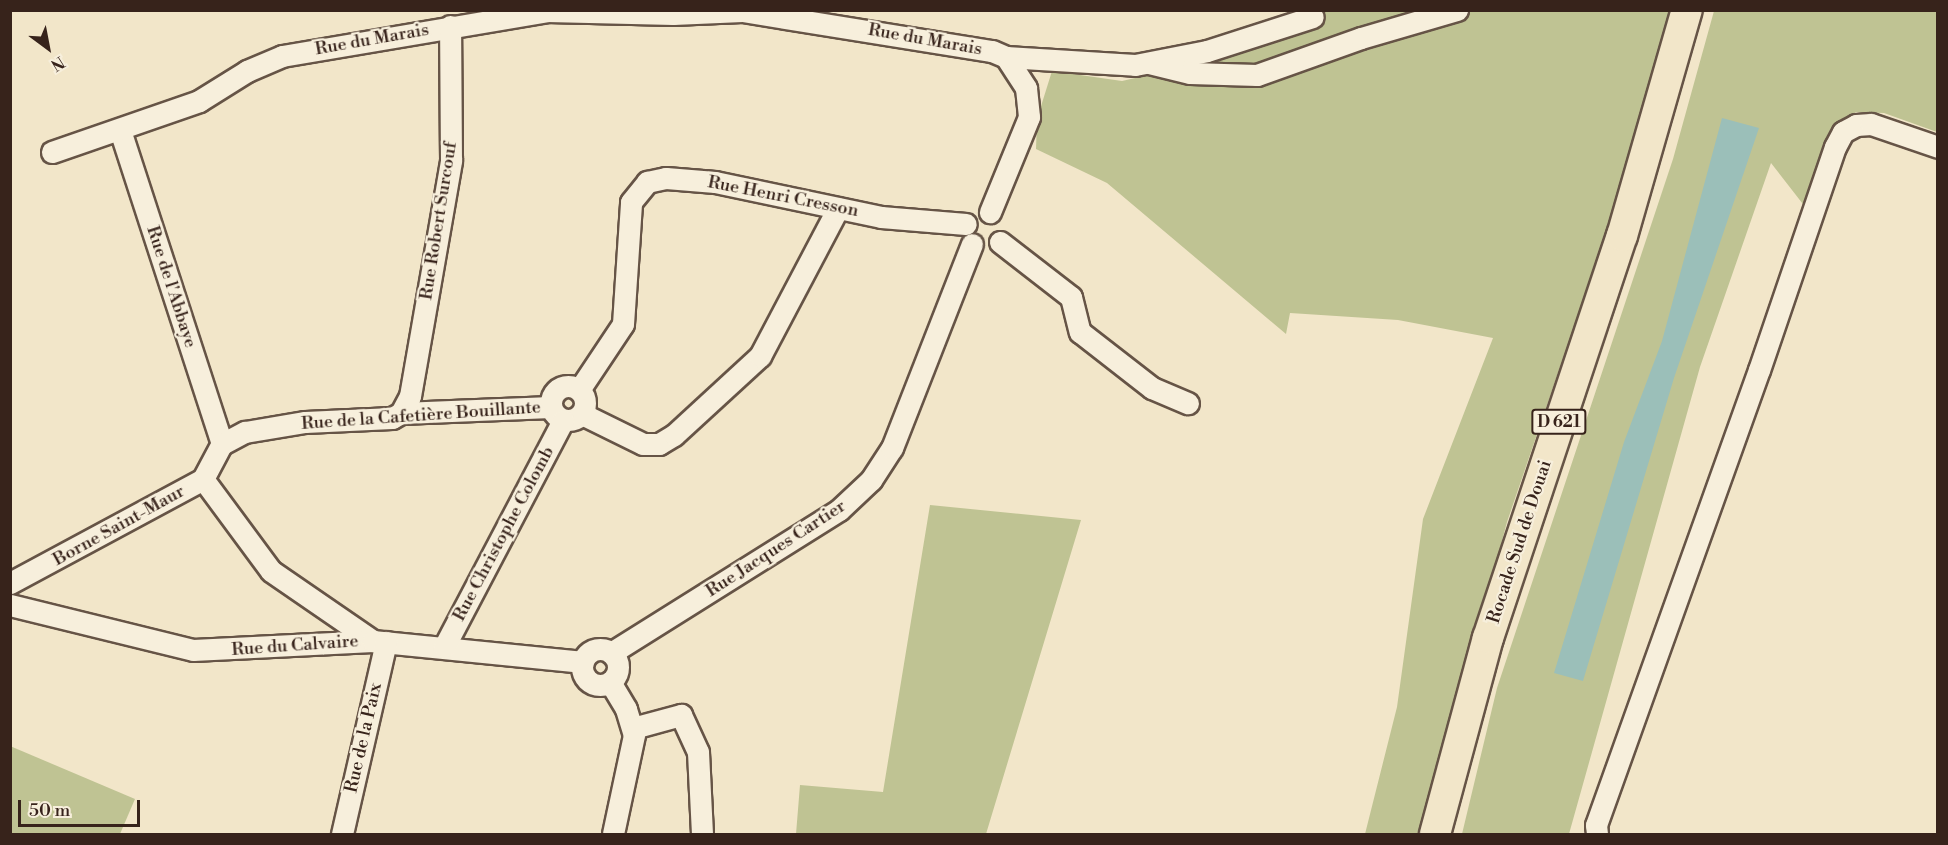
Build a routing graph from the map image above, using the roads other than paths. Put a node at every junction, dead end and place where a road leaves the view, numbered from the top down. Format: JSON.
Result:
{"nodes":[{"id":1,"x":1457,"y":10,"type":"edge"},
{"id":2,"x":1687,"y":10,"type":"edge"},
{"id":3,"x":1700,"y":10,"type":"edge"},
{"id":4,"x":742,"y":11,"type":"edge"},
{"id":5,"x":1313,"y":17,"type":"dead end"},
{"id":6,"x":450,"y":26,"type":"junction"},
{"id":7,"x":1006,"y":57,"type":"junction"},
{"id":8,"x":1149,"y":63,"type":"junction"},
{"id":9,"x":120,"y":130,"type":"junction"},
{"id":10,"x":1938,"y":147,"type":"edge"},
{"id":11,"x":52,"y":152,"type":"dead end"},
{"id":12,"x":838,"y":208,"type":"junction"},
{"id":13,"x":990,"y":212,"type":"junction"},
{"id":14,"x":969,"y":234,"type":"junction"},
{"id":15,"x":1000,"y":242,"type":"junction"},
{"id":16,"x":579,"y":390,"type":"junction"},
{"id":17,"x":1188,"y":403,"type":"dead end"},
{"id":18,"x":401,"y":413,"type":"junction"},
{"id":19,"x":565,"y":414,"type":"junction"},
{"id":20,"x":222,"y":444,"type":"junction"},
{"id":21,"x":203,"y":479,"type":"junction"},
{"id":22,"x":35,"y":571,"type":"junction"},
{"id":23,"x":10,"y":583,"type":"edge"},
{"id":24,"x":14,"y":606,"type":"edge"},
{"id":25,"x":380,"y":641,"type":"junction"},
{"id":26,"x":444,"y":648,"type":"junction"},
{"id":27,"x":611,"y":652,"type":"junction"},
{"id":28,"x":583,"y":662,"type":"junction"},
{"id":29,"x":610,"y":682,"type":"junction"},
{"id":30,"x":633,"y":728,"type":"junction"},
{"id":31,"x":342,"y":834,"type":"edge"},
{"id":32,"x":613,"y":834,"type":"edge"},
{"id":33,"x":702,"y":834,"type":"edge"},
{"id":34,"x":1435,"y":834,"type":"edge"},
{"id":35,"x":1449,"y":834,"type":"edge"},
{"id":36,"x":1597,"y":834,"type":"edge"}],
"edges":[{"from":1,"to":8,"type":"street"},
{"from":2,"to":34,"type":"highway","name":"Rocade Sud de Douai","number":"D 621"},
{"from":3,"to":35,"type":"highway","name":"Rocade Sud de Douai","number":"D 621"},
{"from":4,"to":6,"type":"street","name":"Rue du Marais"},
{"from":4,"to":7,"type":"street","name":"Rue du Marais"},
{"from":5,"to":8,"type":"street"},
{"from":6,"to":9,"type":"street","name":"Rue du Marais"},
{"from":6,"to":18,"type":"street","name":"Rue Robert Surcouf"},
{"from":7,"to":8,"type":"street"},
{"from":7,"to":13,"type":"street","name":"Rue du Marais"},
{"from":9,"to":11,"type":"street","name":"Rue du Marais"},
{"from":9,"to":20,"type":"street","name":"Rue de l'Abbaye"},
{"from":10,"to":36,"type":"street"},
{"from":12,"to":14,"type":"street","name":"Rue Henri Cresson"},
{"from":12,"to":16,"type":"street","name":"Rue Henri Cresson"},
{"from":12,"to":19,"type":"street"},
{"from":13,"to":14,"type":"street"},
{"from":13,"to":15,"type":"street"},
{"from":14,"to":15,"type":"street"},
{"from":14,"to":27,"type":"street","name":"Rue Jacques Cartier"},
{"from":15,"to":17,"type":"street"},
{"from":16,"to":19,"type":"street"},
{"from":16,"to":19,"type":"street","name":"Rue Christophe Colomb"},
{"from":18,"to":19,"type":"street","name":"Rue de la Cafetière Bouillante"},
{"from":18,"to":20,"type":"street","name":"Rue de la Cafetière Bouillante"},
{"from":19,"to":26,"type":"street","name":"Rue Christophe Colomb"},
{"from":20,"to":21,"type":"street","name":"Borne Saint-Maur"},
{"from":21,"to":22,"type":"street","name":"Borne Saint-Maur"},
{"from":21,"to":25,"type":"street","name":"Borne Saint-Maur"},
{"from":22,"to":23,"type":"street","name":"Borne Saint-Maur"},
{"from":22,"to":24,"type":"street","name":"Borne Saint-Maur"},
{"from":24,"to":25,"type":"street","name":"Rue du Calvaire"},
{"from":25,"to":26,"type":"street","name":"Rue du Calvaire"},
{"from":25,"to":31,"type":"street","name":"Rue de la Paix"},
{"from":26,"to":28,"type":"street","name":"Rue du Calvaire"},
{"from":27,"to":28,"type":"street"},
{"from":27,"to":29,"type":"street"},
{"from":28,"to":29,"type":"street"},
{"from":29,"to":30,"type":"street"},
{"from":30,"to":32,"type":"street"},
{"from":30,"to":33,"type":"street"}]}
